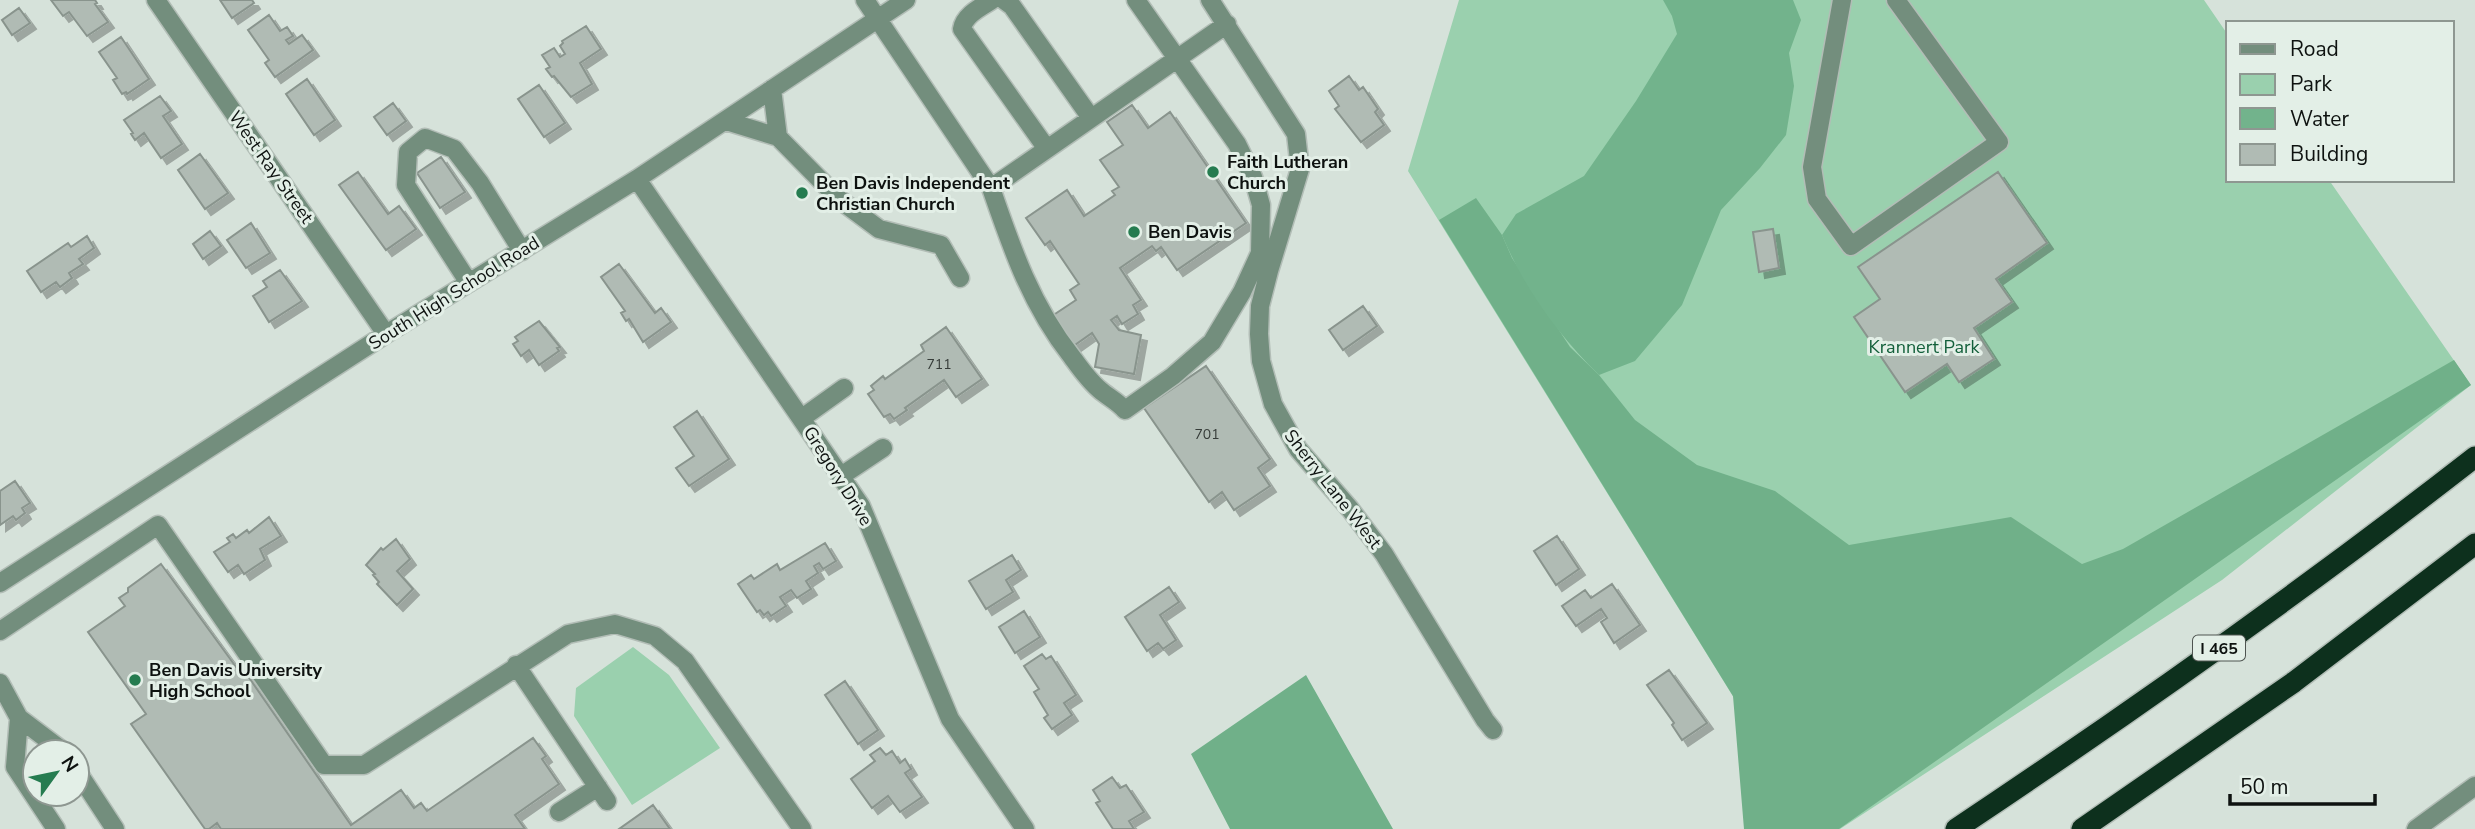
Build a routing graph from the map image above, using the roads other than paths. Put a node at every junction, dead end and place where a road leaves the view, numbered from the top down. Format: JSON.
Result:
{"nodes":[{"id":1,"x":156,"y":0,"type":"edge"},
{"id":2,"x":864,"y":0,"type":"edge"},
{"id":3,"x":992,"y":0,"type":"edge"},
{"id":4,"x":1004,"y":0,"type":"edge"},
{"id":5,"x":1136,"y":0,"type":"edge"},
{"id":6,"x":1210,"y":0,"type":"edge"},
{"id":7,"x":1842,"y":0,"type":"edge"},
{"id":8,"x":1896,"y":0,"type":"edge"},
{"id":9,"x":900,"y":2,"type":"edge"},
{"id":10,"x":877,"y":19,"type":"junction"},
{"id":11,"x":1227,"y":24,"type":"junction"},
{"id":12,"x":1178,"y":58,"type":"junction"},
{"id":13,"x":772,"y":89,"type":"junction"},
{"id":14,"x":1091,"y":118,"type":"junction"},
{"id":15,"x":726,"y":121,"type":"junction"},
{"id":16,"x":778,"y":137,"type":"junction"},
{"id":17,"x":1047,"y":149,"type":"junction"},
{"id":18,"x":637,"y":179,"type":"junction"},
{"id":19,"x":991,"y":188,"type":"junction"},
{"id":20,"x":522,"y":251,"type":"junction"},
{"id":21,"x":960,"y":278,"type":"dead end"},
{"id":22,"x":469,"y":283,"type":"junction"},
{"id":23,"x":386,"y":334,"type":"junction"},
{"id":24,"x":844,"y":388,"type":"dead end"},
{"id":25,"x":802,"y":418,"type":"junction"},
{"id":26,"x":883,"y":447,"type":"dead end"},
{"id":27,"x":2475,"y":457,"type":"edge"},
{"id":28,"x":841,"y":476,"type":"junction"},
{"id":29,"x":2475,"y":544,"type":"edge"},
{"id":30,"x":0,"y":583,"type":"edge"},
{"id":31,"x":0,"y":631,"type":"edge"},
{"id":32,"x":516,"y":665,"type":"junction"},
{"id":33,"x":0,"y":683,"type":"edge"},
{"id":34,"x":19,"y":718,"type":"junction"},
{"id":35,"x":1493,"y":730,"type":"dead end"},
{"id":36,"x":45,"y":738,"type":"edge"},
{"id":37,"x":2475,"y":786,"type":"edge"},
{"id":38,"x":91,"y":792,"type":"edge"},
{"id":39,"x":559,"y":812,"type":"dead end"},
{"id":40,"x":56,"y":829,"type":"edge"},
{"id":41,"x":115,"y":829,"type":"edge"},
{"id":42,"x":802,"y":829,"type":"edge"},
{"id":43,"x":1025,"y":829,"type":"edge"},
{"id":44,"x":1956,"y":829,"type":"edge"},
{"id":45,"x":2082,"y":829,"type":"edge"},
{"id":46,"x":2416,"y":829,"type":"edge"}],
"edges":[{"from":1,"to":23,"type":"street","name":"West Ray Street"},
{"from":2,"to":10,"type":"street"},
{"from":3,"to":17,"type":"street"},
{"from":4,"to":14,"type":"street"},
{"from":5,"to":12,"type":"street"},
{"from":6,"to":11,"type":"street","name":"Sherry Lane West"},
{"from":7,"to":8,"type":"street"},
{"from":9,"to":10,"type":"street","name":"South High School Road"},
{"from":10,"to":13,"type":"street","name":"South High School Road"},
{"from":10,"to":19,"type":"street"},
{"from":11,"to":12,"type":"street"},
{"from":11,"to":35,"type":"street","name":"Sherry Lane West"},
{"from":12,"to":14,"type":"street"},
{"from":12,"to":19,"type":"street"},
{"from":13,"to":15,"type":"street","name":"South High School Road"},
{"from":13,"to":16,"type":"street"},
{"from":14,"to":17,"type":"street"},
{"from":15,"to":16,"type":"street"},
{"from":15,"to":18,"type":"street","name":"South High School Road"},
{"from":16,"to":21,"type":"street"},
{"from":17,"to":19,"type":"street"},
{"from":18,"to":20,"type":"street","name":"South High School Road"},
{"from":18,"to":25,"type":"street","name":"Gregory Drive"},
{"from":20,"to":22,"type":"street","name":"South High School Road"},
{"from":20,"to":22,"type":"street"},
{"from":22,"to":23,"type":"street","name":"South High School Road"},
{"from":23,"to":30,"type":"street","name":"South High School Road"},
{"from":24,"to":25,"type":"street"},
{"from":25,"to":28,"type":"street","name":"Gregory Drive"},
{"from":26,"to":28,"type":"street"},
{"from":27,"to":44,"type":"highway","number":"I 465"},
{"from":28,"to":43,"type":"street","name":"Gregory Drive"},
{"from":29,"to":45,"type":"highway"},
{"from":31,"to":32,"type":"street"},
{"from":32,"to":39,"type":"street"},
{"from":32,"to":42,"type":"street"},
{"from":33,"to":34,"type":"street"},
{"from":34,"to":36,"type":"street"},
{"from":34,"to":40,"type":"street"},
{"from":37,"to":46,"type":"street"},
{"from":38,"to":41,"type":"street"}]}
